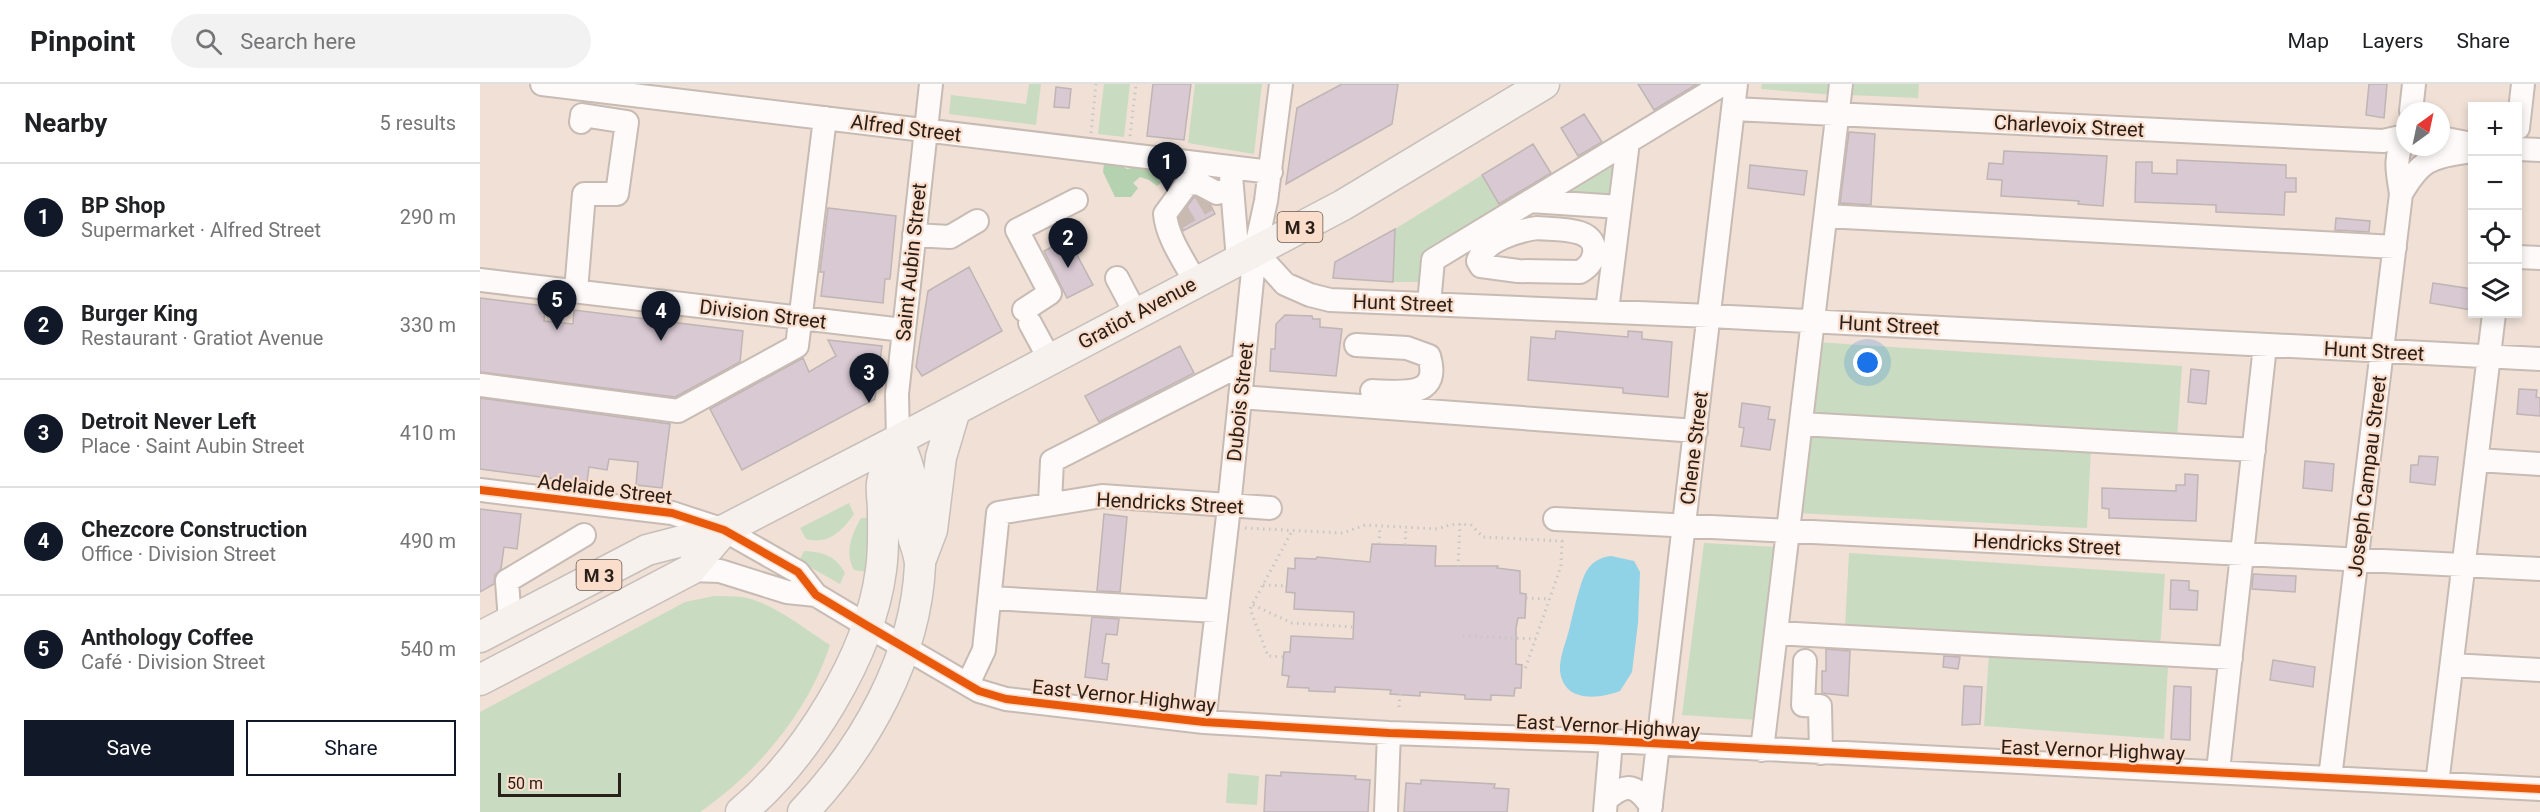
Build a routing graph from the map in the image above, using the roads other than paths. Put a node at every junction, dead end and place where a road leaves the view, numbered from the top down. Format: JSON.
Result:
{"nodes":[{"id":1,"x":542,"y":84,"type":"edge"},
{"id":2,"x":931,"y":84,"type":"edge"},
{"id":3,"x":1281,"y":84,"type":"edge"},
{"id":4,"x":1544,"y":84,"type":"edge"},
{"id":5,"x":1723,"y":84,"type":"edge"},
{"id":6,"x":1736,"y":84,"type":"edge"},
{"id":7,"x":1841,"y":84,"type":"edge"},
{"id":8,"x":2414,"y":84,"type":"edge"},
{"id":9,"x":2523,"y":84,"type":"edge"},
{"id":10,"x":604,"y":91,"type":"junction"},
{"id":11,"x":2412,"y":102,"type":"edge"},
{"id":12,"x":2521,"y":102,"type":"edge"},
{"id":13,"x":1733,"y":109,"type":"junction"},
{"id":14,"x":1838,"y":114,"type":"junction"},
{"id":15,"x":825,"y":118,"type":"junction"},
{"id":16,"x":926,"y":130,"type":"junction"},
{"id":17,"x":2396,"y":139,"type":"edge"},
{"id":18,"x":2450,"y":140,"type":"edge"},
{"id":19,"x":1628,"y":142,"type":"junction"},
{"id":20,"x":2468,"y":143,"type":"edge"},
{"id":21,"x":2522,"y":149,"type":"edge"},
{"id":22,"x":2540,"y":150,"type":"edge"},
{"id":23,"x":2468,"y":152,"type":"edge"},
{"id":24,"x":2398,"y":156,"type":"edge"},
{"id":25,"x":1270,"y":172,"type":"junction"},
{"id":26,"x":1220,"y":192,"type":"junction"},
{"id":27,"x":2401,"y":194,"type":"junction"},
{"id":28,"x":1076,"y":200,"type":"dead end"},
{"id":29,"x":1530,"y":201,"type":"junction"},
{"id":30,"x":1620,"y":207,"type":"junction"},
{"id":31,"x":1826,"y":216,"type":"junction"},
{"id":32,"x":977,"y":221,"type":"dead end"},
{"id":33,"x":914,"y":235,"type":"junction"},
{"id":34,"x":2395,"y":247,"type":"junction"},
{"id":35,"x":1246,"y":255,"type":"junction"},
{"id":36,"x":2522,"y":257,"type":"edge"},
{"id":37,"x":2540,"y":258,"type":"edge"},
{"id":38,"x":1518,"y":271,"type":"dead end"},
{"id":39,"x":1117,"y":278,"type":"dead end"},
{"id":40,"x":480,"y":280,"type":"edge"},
{"id":41,"x":1196,"y":283,"type":"junction"},
{"id":42,"x":576,"y":291,"type":"junction"},
{"id":43,"x":1429,"y":304,"type":"junction"},
{"id":44,"x":1515,"y":308,"type":"junction"},
{"id":45,"x":1607,"y":311,"type":"junction"},
{"id":46,"x":1136,"y":314,"type":"junction"},
{"id":47,"x":1710,"y":316,"type":"junction"},
{"id":48,"x":2494,"y":318,"type":"edge"},
{"id":49,"x":802,"y":319,"type":"junction"},
{"id":50,"x":1813,"y":321,"type":"junction"},
{"id":51,"x":903,"y":330,"type":"junction"},
{"id":52,"x":1356,"y":345,"type":"dead end"},
{"id":53,"x":2265,"y":345,"type":"junction"},
{"id":54,"x":2382,"y":352,"type":"junction"},
{"id":55,"x":2490,"y":357,"type":"junction"},
{"id":56,"x":2540,"y":359,"type":"edge"},
{"id":57,"x":1050,"y":360,"type":"junction"},
{"id":58,"x":1242,"y":381,"type":"junction"},
{"id":59,"x":481,"y":385,"type":"edge"},
{"id":60,"x":955,"y":410,"type":"junction"},
{"id":61,"x":1800,"y":424,"type":"junction"},
{"id":62,"x":1696,"y":431,"type":"junction"},
{"id":63,"x":898,"y":440,"type":"junction"},
{"id":64,"x":2254,"y":450,"type":"junction"},
{"id":65,"x":2478,"y":460,"type":"junction"},
{"id":66,"x":2540,"y":464,"type":"edge"},
{"id":67,"x":480,"y":490,"type":"edge"},
{"id":68,"x":1050,"y":503,"type":"junction"},
{"id":69,"x":1230,"y":507,"type":"junction"},
{"id":70,"x":1270,"y":508,"type":"dead end"},
{"id":71,"x":1555,"y":519,"type":"dead end"},
{"id":72,"x":1684,"y":525,"type":"junction"},
{"id":73,"x":724,"y":530,"type":"junction"},
{"id":74,"x":1788,"y":531,"type":"junction"},
{"id":75,"x":584,"y":535,"type":"dead end"},
{"id":76,"x":2242,"y":554,"type":"junction"},
{"id":77,"x":2357,"y":560,"type":"junction"},
{"id":78,"x":920,"y":562,"type":"junction"},
{"id":79,"x":2465,"y":565,"type":"junction"},
{"id":80,"x":2540,"y":569,"type":"edge"},
{"id":81,"x":690,"y":570,"type":"junction"},
{"id":82,"x":816,"y":595,"type":"junction"},
{"id":83,"x":990,"y":598,"type":"junction"},
{"id":84,"x":1217,"y":610,"type":"junction"},
{"id":85,"x":510,"y":621,"type":"junction"},
{"id":86,"x":866,"y":625,"type":"junction"},
{"id":87,"x":1776,"y":633,"type":"junction"},
{"id":88,"x":480,"y":637,"type":"edge"},
{"id":89,"x":904,"y":646,"type":"junction"},
{"id":90,"x":2231,"y":658,"type":"junction"},
{"id":91,"x":1805,"y":661,"type":"dead end"},
{"id":92,"x":2452,"y":665,"type":"junction"},
{"id":93,"x":2540,"y":670,"type":"edge"},
{"id":94,"x":480,"y":680,"type":"edge"},
{"id":95,"x":968,"y":684,"type":"junction"},
{"id":96,"x":1204,"y":722,"type":"junction"},
{"id":97,"x":1389,"y":733,"type":"junction"},
{"id":98,"x":1611,"y":741,"type":"junction"},
{"id":99,"x":1658,"y":744,"type":"junction"},
{"id":100,"x":1762,"y":750,"type":"junction"},
{"id":101,"x":1821,"y":753,"type":"junction"},
{"id":102,"x":788,"y":764,"type":"junction"},
{"id":103,"x":2218,"y":771,"type":"junction"},
{"id":104,"x":2330,"y":778,"type":"junction"},
{"id":105,"x":2437,"y":784,"type":"junction"},
{"id":106,"x":2540,"y":789,"type":"edge"},
{"id":107,"x":812,"y":802,"type":"edge"},
{"id":108,"x":1606,"y":806,"type":"edge"},
{"id":109,"x":1650,"y":809,"type":"edge"},
{"id":110,"x":741,"y":812,"type":"edge"},
{"id":111,"x":1386,"y":812,"type":"edge"}],
"edges":[{"from":1,"to":10,"type":"street","name":"Alfred Street"},
{"from":2,"to":16,"type":"street","name":"Saint Aubin Street"},
{"from":3,"to":25,"type":"street","name":"Dubois Street"},
{"from":4,"to":35,"type":"main road","name":"Gratiot Avenue","number":"M 3"},
{"from":5,"to":19,"type":"street"},
{"from":6,"to":13,"type":"street","name":"Chene Street"},
{"from":7,"to":14,"type":"street"},
{"from":8,"to":11,"type":"street"},
{"from":9,"to":12,"type":"street"},
{"from":10,"to":15,"type":"street","name":"Alfred Street"},
{"from":10,"to":42,"type":"street"},
{"from":13,"to":14,"type":"street","name":"Charlevoix Street"},
{"from":13,"to":47,"type":"street","name":"Chene Street"},
{"from":14,"to":17,"type":"street","name":"Charlevoix Street"},
{"from":14,"to":31,"type":"street"},
{"from":15,"to":16,"type":"street","name":"Alfred Street"},
{"from":15,"to":49,"type":"street"},
{"from":16,"to":26,"type":"street","name":"Alfred Street"},
{"from":16,"to":33,"type":"street","name":"Saint Aubin Street"},
{"from":18,"to":20,"type":"street"},
{"from":19,"to":29,"type":"street"},
{"from":19,"to":30,"type":"street"},
{"from":21,"to":22,"type":"street"},
{"from":23,"to":27,"type":"street"},
{"from":24,"to":27,"type":"street","name":"Joseph Campau Street"},
{"from":25,"to":26,"type":"street","name":"Alfred Street"},
{"from":25,"to":35,"type":"street","name":"Dubois Street"},
{"from":26,"to":35,"type":"street"},
{"from":26,"to":41,"type":"street"},
{"from":27,"to":34,"type":"street","name":"Joseph Campau Street"},
{"from":28,"to":57,"type":"street"},
{"from":29,"to":30,"type":"street"},
{"from":29,"to":43,"type":"street"},
{"from":30,"to":45,"type":"street"},
{"from":31,"to":34,"type":"street"},
{"from":31,"to":50,"type":"street"},
{"from":32,"to":33,"type":"street"},
{"from":33,"to":51,"type":"street","name":"Saint Aubin Street"},
{"from":34,"to":54,"type":"street","name":"Joseph Campau Street"},
{"from":35,"to":41,"type":"main road","name":"Gratiot Avenue","number":"M 3"},
{"from":35,"to":43,"type":"street","name":"Hunt Street"},
{"from":35,"to":58,"type":"street","name":"Dubois Street"},
{"from":36,"to":37,"type":"street"},
{"from":38,"to":44,"type":"street"},
{"from":39,"to":46,"type":"street"},
{"from":40,"to":42,"type":"street","name":"Division Street"},
{"from":41,"to":46,"type":"main road","name":"Gratiot Avenue","number":"M 3"},
{"from":42,"to":49,"type":"street","name":"Division Street"},
{"from":43,"to":44,"type":"street","name":"Hunt Street"},
{"from":44,"to":45,"type":"street","name":"Hunt Street"},
{"from":45,"to":47,"type":"street","name":"Hunt Street"},
{"from":46,"to":57,"type":"main road","name":"Gratiot Avenue","number":"M 3"},
{"from":47,"to":50,"type":"street","name":"Hunt Street"},
{"from":47,"to":62,"type":"street","name":"Chene Street"},
{"from":48,"to":55,"type":"street"},
{"from":49,"to":51,"type":"street","name":"Division Street"},
{"from":49,"to":59,"type":"street"},
{"from":50,"to":53,"type":"street","name":"Hunt Street"},
{"from":50,"to":61,"type":"street"},
{"from":51,"to":63,"type":"street","name":"Saint Aubin Street"},
{"from":52,"to":58,"type":"street"},
{"from":53,"to":54,"type":"street","name":"Hunt Street"},
{"from":53,"to":64,"type":"street"},
{"from":54,"to":55,"type":"street","name":"Hunt Street"},
{"from":54,"to":77,"type":"street","name":"Joseph Campau Street"},
{"from":55,"to":56,"type":"street","name":"Hunt Street"},
{"from":55,"to":65,"type":"street"},
{"from":57,"to":60,"type":"main road","name":"Gratiot Avenue","number":"M 3"},
{"from":58,"to":62,"type":"street"},
{"from":58,"to":68,"type":"street"},
{"from":58,"to":69,"type":"street","name":"Dubois Street"},
{"from":60,"to":63,"type":"main road","name":"Gratiot Avenue","number":"M 3"},
{"from":60,"to":78,"type":"main road"},
{"from":61,"to":64,"type":"street"},
{"from":61,"to":74,"type":"street"},
{"from":62,"to":72,"type":"street","name":"Chene Street"},
{"from":63,"to":73,"type":"main road","name":"Gratiot Avenue","number":"M 3"},
{"from":63,"to":78,"type":"main road","name":"Saint Aubin Street"},
{"from":63,"to":86,"type":"main road","name":"Saint Aubin Street"},
{"from":64,"to":76,"type":"street"},
{"from":65,"to":66,"type":"street"},
{"from":65,"to":79,"type":"street"},
{"from":67,"to":73,"type":"street","name":"Adelaide Street"},
{"from":68,"to":69,"type":"street","name":"Hendricks Street"},
{"from":68,"to":83,"type":"street","name":"Hendricks Street"},
{"from":69,"to":70,"type":"street","name":"Hendricks Street"},
{"from":69,"to":84,"type":"street","name":"Dubois Street"},
{"from":71,"to":72,"type":"street","name":"Hendricks Street"},
{"from":72,"to":74,"type":"street","name":"Hendricks Street"},
{"from":72,"to":99,"type":"street","name":"Chene Street"},
{"from":73,"to":81,"type":"main road","name":"Gratiot Avenue","number":"M 3"},
{"from":73,"to":82,"type":"street","name":"East Vernor Highway"},
{"from":73,"to":85,"type":"main road","name":"Gratiot Avenue","number":"M 3"},
{"from":74,"to":76,"type":"street","name":"Hendricks Street"},
{"from":74,"to":87,"type":"street"},
{"from":75,"to":85,"type":"street"},
{"from":76,"to":77,"type":"street","name":"Hendricks Street"},
{"from":76,"to":90,"type":"street"},
{"from":77,"to":79,"type":"street","name":"Hendricks Street"},
{"from":77,"to":104,"type":"street","name":"Joseph Campau Street"},
{"from":78,"to":89,"type":"main road","name":"Saint Aubin Street"},
{"from":79,"to":80,"type":"street","name":"Hendricks Street"},
{"from":79,"to":92,"type":"street"},
{"from":81,"to":82,"type":"street","name":"East Vernor Highway"},
{"from":81,"to":94,"type":"main road","name":"Gratiot Avenue","number":"M 3"},
{"from":82,"to":86,"type":"street","name":"East Vernor Highway"},
{"from":83,"to":84,"type":"street"},
{"from":83,"to":95,"type":"street"},
{"from":84,"to":96,"type":"street","name":"Dubois Street"},
{"from":85,"to":88,"type":"main road","name":"Gratiot Avenue","number":"M 3"},
{"from":86,"to":89,"type":"street","name":"East Vernor Highway"},
{"from":86,"to":102,"type":"main road","name":"Saint Aubin Street"},
{"from":87,"to":90,"type":"street"},
{"from":87,"to":100,"type":"street"},
{"from":89,"to":95,"type":"street","name":"East Vernor Highway"},
{"from":89,"to":107,"type":"main road","name":"Saint Aubin Street"},
{"from":90,"to":103,"type":"street"},
{"from":91,"to":101,"type":"street"},
{"from":92,"to":93,"type":"street"},
{"from":92,"to":105,"type":"street"},
{"from":95,"to":96,"type":"street","name":"East Vernor Highway"},
{"from":96,"to":97,"type":"street","name":"East Vernor Highway"},
{"from":97,"to":98,"type":"street","name":"East Vernor Highway"},
{"from":97,"to":111,"type":"street"},
{"from":98,"to":99,"type":"street","name":"East Vernor Highway"},
{"from":98,"to":108,"type":"street"},
{"from":99,"to":100,"type":"street","name":"East Vernor Highway"},
{"from":99,"to":109,"type":"street","name":"Chene Street"},
{"from":100,"to":101,"type":"street","name":"East Vernor Highway"},
{"from":101,"to":103,"type":"street","name":"East Vernor Highway"},
{"from":102,"to":107,"type":"main road"},
{"from":102,"to":110,"type":"main road","name":"Saint Aubin Street"},
{"from":103,"to":104,"type":"street","name":"East Vernor Highway"},
{"from":104,"to":105,"type":"street","name":"East Vernor Highway"},
{"from":105,"to":106,"type":"street","name":"East Vernor Highway"},
{"from":108,"to":109,"type":"street"}]}
